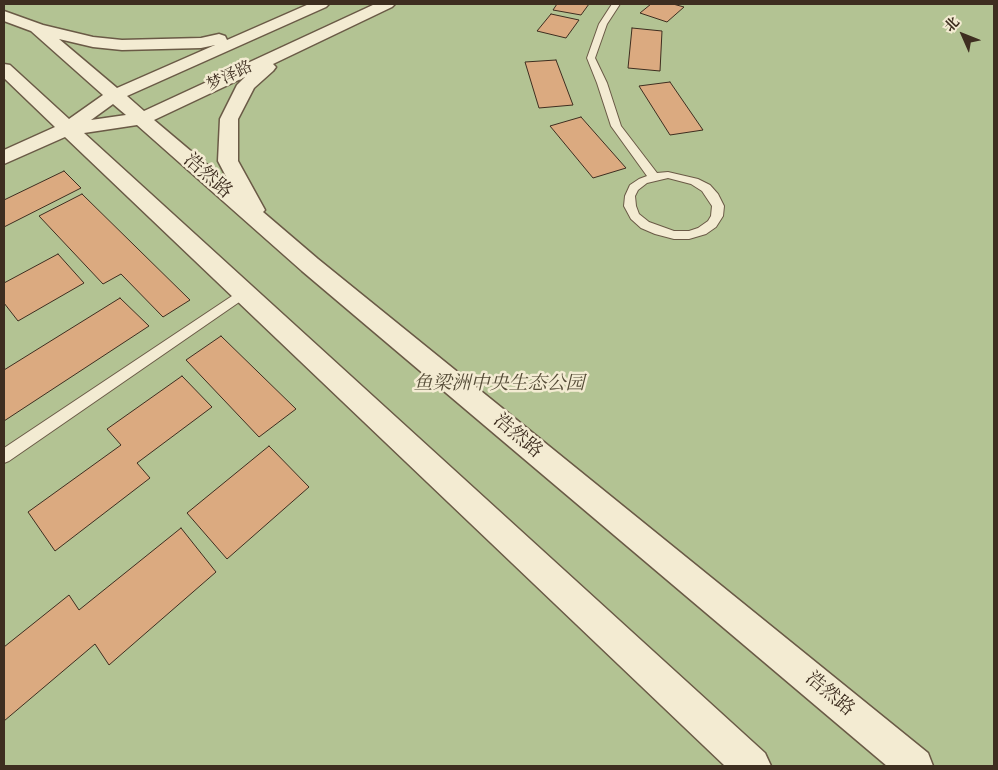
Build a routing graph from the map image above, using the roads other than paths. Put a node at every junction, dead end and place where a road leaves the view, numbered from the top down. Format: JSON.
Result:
{"nodes":[{"id":1,"x":321,"y":4,"type":"edge"},
{"id":2,"x":387,"y":4,"type":"edge"},
{"id":3,"x":616,"y":4,"type":"edge"},
{"id":4,"x":4,"y":16,"type":"edge"},
{"id":5,"x":37,"y":28,"type":"junction"},
{"id":6,"x":262,"y":30,"type":"junction"},
{"id":7,"x":286,"y":51,"type":"junction"},
{"id":8,"x":4,"y":69,"type":"edge"},
{"id":9,"x":113,"y":96,"type":"junction"},
{"id":10,"x":141,"y":119,"type":"junction"},
{"id":11,"x":67,"y":129,"type":"junction"},
{"id":12,"x":4,"y":158,"type":"edge"},
{"id":13,"x":654,"y":177,"type":"junction"},
{"id":14,"x":260,"y":222,"type":"junction"},
{"id":15,"x":244,"y":293,"type":"junction"},
{"id":16,"x":4,"y":456,"type":"edge"},
{"id":17,"x":752,"y":766,"type":"edge"},
{"id":18,"x":915,"y":766,"type":"edge"}],
"edges":[{"from":1,"to":6,"type":"street","name":"梦泽路"},
{"from":2,"to":7,"type":"street","name":"梦泽路"},
{"from":3,"to":13,"type":"lane"},
{"from":4,"to":5,"type":"street","name":"浩然路"},
{"from":5,"to":6,"type":"street"},
{"from":5,"to":9,"type":"street","name":"浩然路"},
{"from":6,"to":9,"type":"street","name":"梦泽路"},
{"from":7,"to":10,"type":"street","name":"梦泽路"},
{"from":7,"to":14,"type":"street"},
{"from":8,"to":11,"type":"street"},
{"from":9,"to":10,"type":"street","name":"浩然路"},
{"from":9,"to":11,"type":"street","name":"梦泽路"},
{"from":10,"to":11,"type":"street","name":"梦泽路"},
{"from":10,"to":14,"type":"street","name":"浩然路"},
{"from":11,"to":12,"type":"street","name":"梦泽路"},
{"from":11,"to":15,"type":"street"},
{"from":13,"to":13,"type":"lane"},
{"from":14,"to":18,"type":"street","name":"浩然路"},
{"from":15,"to":16,"type":"lane"},
{"from":15,"to":17,"type":"street"}]}
